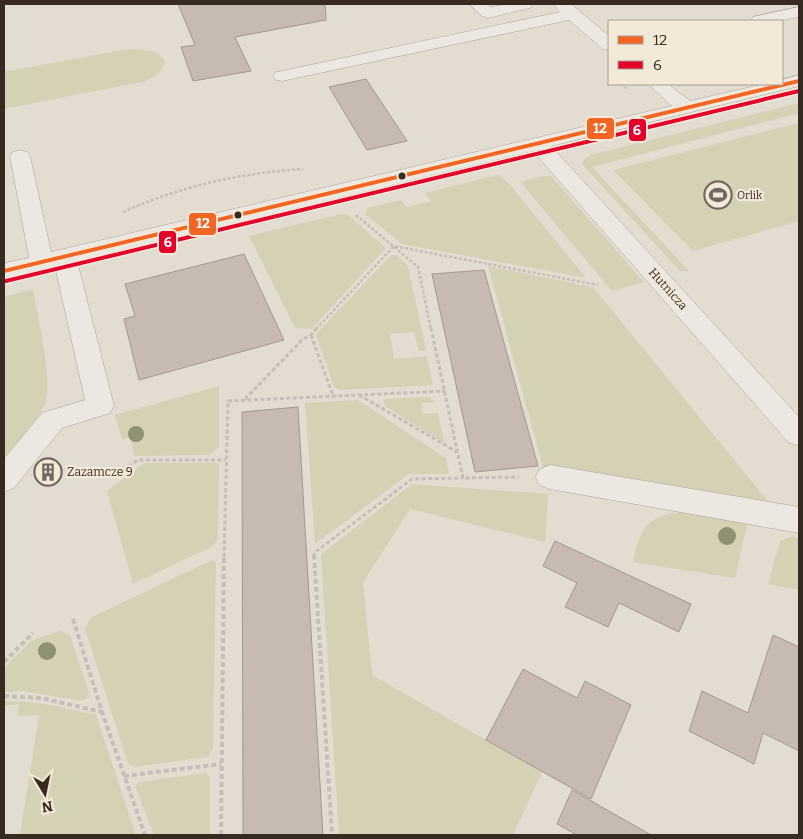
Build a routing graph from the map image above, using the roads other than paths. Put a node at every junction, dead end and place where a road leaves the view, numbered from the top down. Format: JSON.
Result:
{"nodes":[{"id":1,"x":478,"y":4,"type":"edge"},
{"id":2,"x":531,"y":4,"type":"edge"},
{"id":3,"x":567,"y":9,"type":"edge"},
{"id":4,"x":799,"y":12,"type":"edge"},
{"id":5,"x":763,"y":20,"type":"edge"},
{"id":6,"x":608,"y":44,"type":"edge"},
{"id":7,"x":282,"y":76,"type":"dead end"},
{"id":8,"x":799,"y":81,"type":"edge"},
{"id":9,"x":658,"y":85,"type":"edge"},
{"id":10,"x":782,"y":85,"type":"edge"},
{"id":11,"x":783,"y":85,"type":"edge"},
{"id":12,"x":686,"y":108,"type":"junction"},
{"id":13,"x":537,"y":143,"type":"junction"},
{"id":14,"x":20,"y":156,"type":"dead end"},
{"id":15,"x":53,"y":259,"type":"junction"},
{"id":16,"x":4,"y":271,"type":"edge"},
{"id":17,"x":799,"y":435,"type":"edge"},
{"id":18,"x":550,"y":477,"type":"road end"},
{"id":19,"x":4,"y":480,"type":"edge"},
{"id":20,"x":799,"y":520,"type":"edge"}],
"edges":[{"from":1,"to":2,"type":"street"},
{"from":3,"to":6,"type":"street"},
{"from":3,"to":7,"type":"street"},
{"from":4,"to":5,"type":"street"},
{"from":8,"to":11,"type":"street"},
{"from":9,"to":12,"type":"street"},
{"from":10,"to":12,"type":"street"},
{"from":12,"to":13,"type":"street"},
{"from":13,"to":15,"type":"street"},
{"from":13,"to":17,"type":"street","name":"Hutnicza"},
{"from":14,"to":15,"type":"street"},
{"from":15,"to":16,"type":"street"},
{"from":15,"to":19,"type":"street"},
{"from":18,"to":20,"type":"street"}]}
